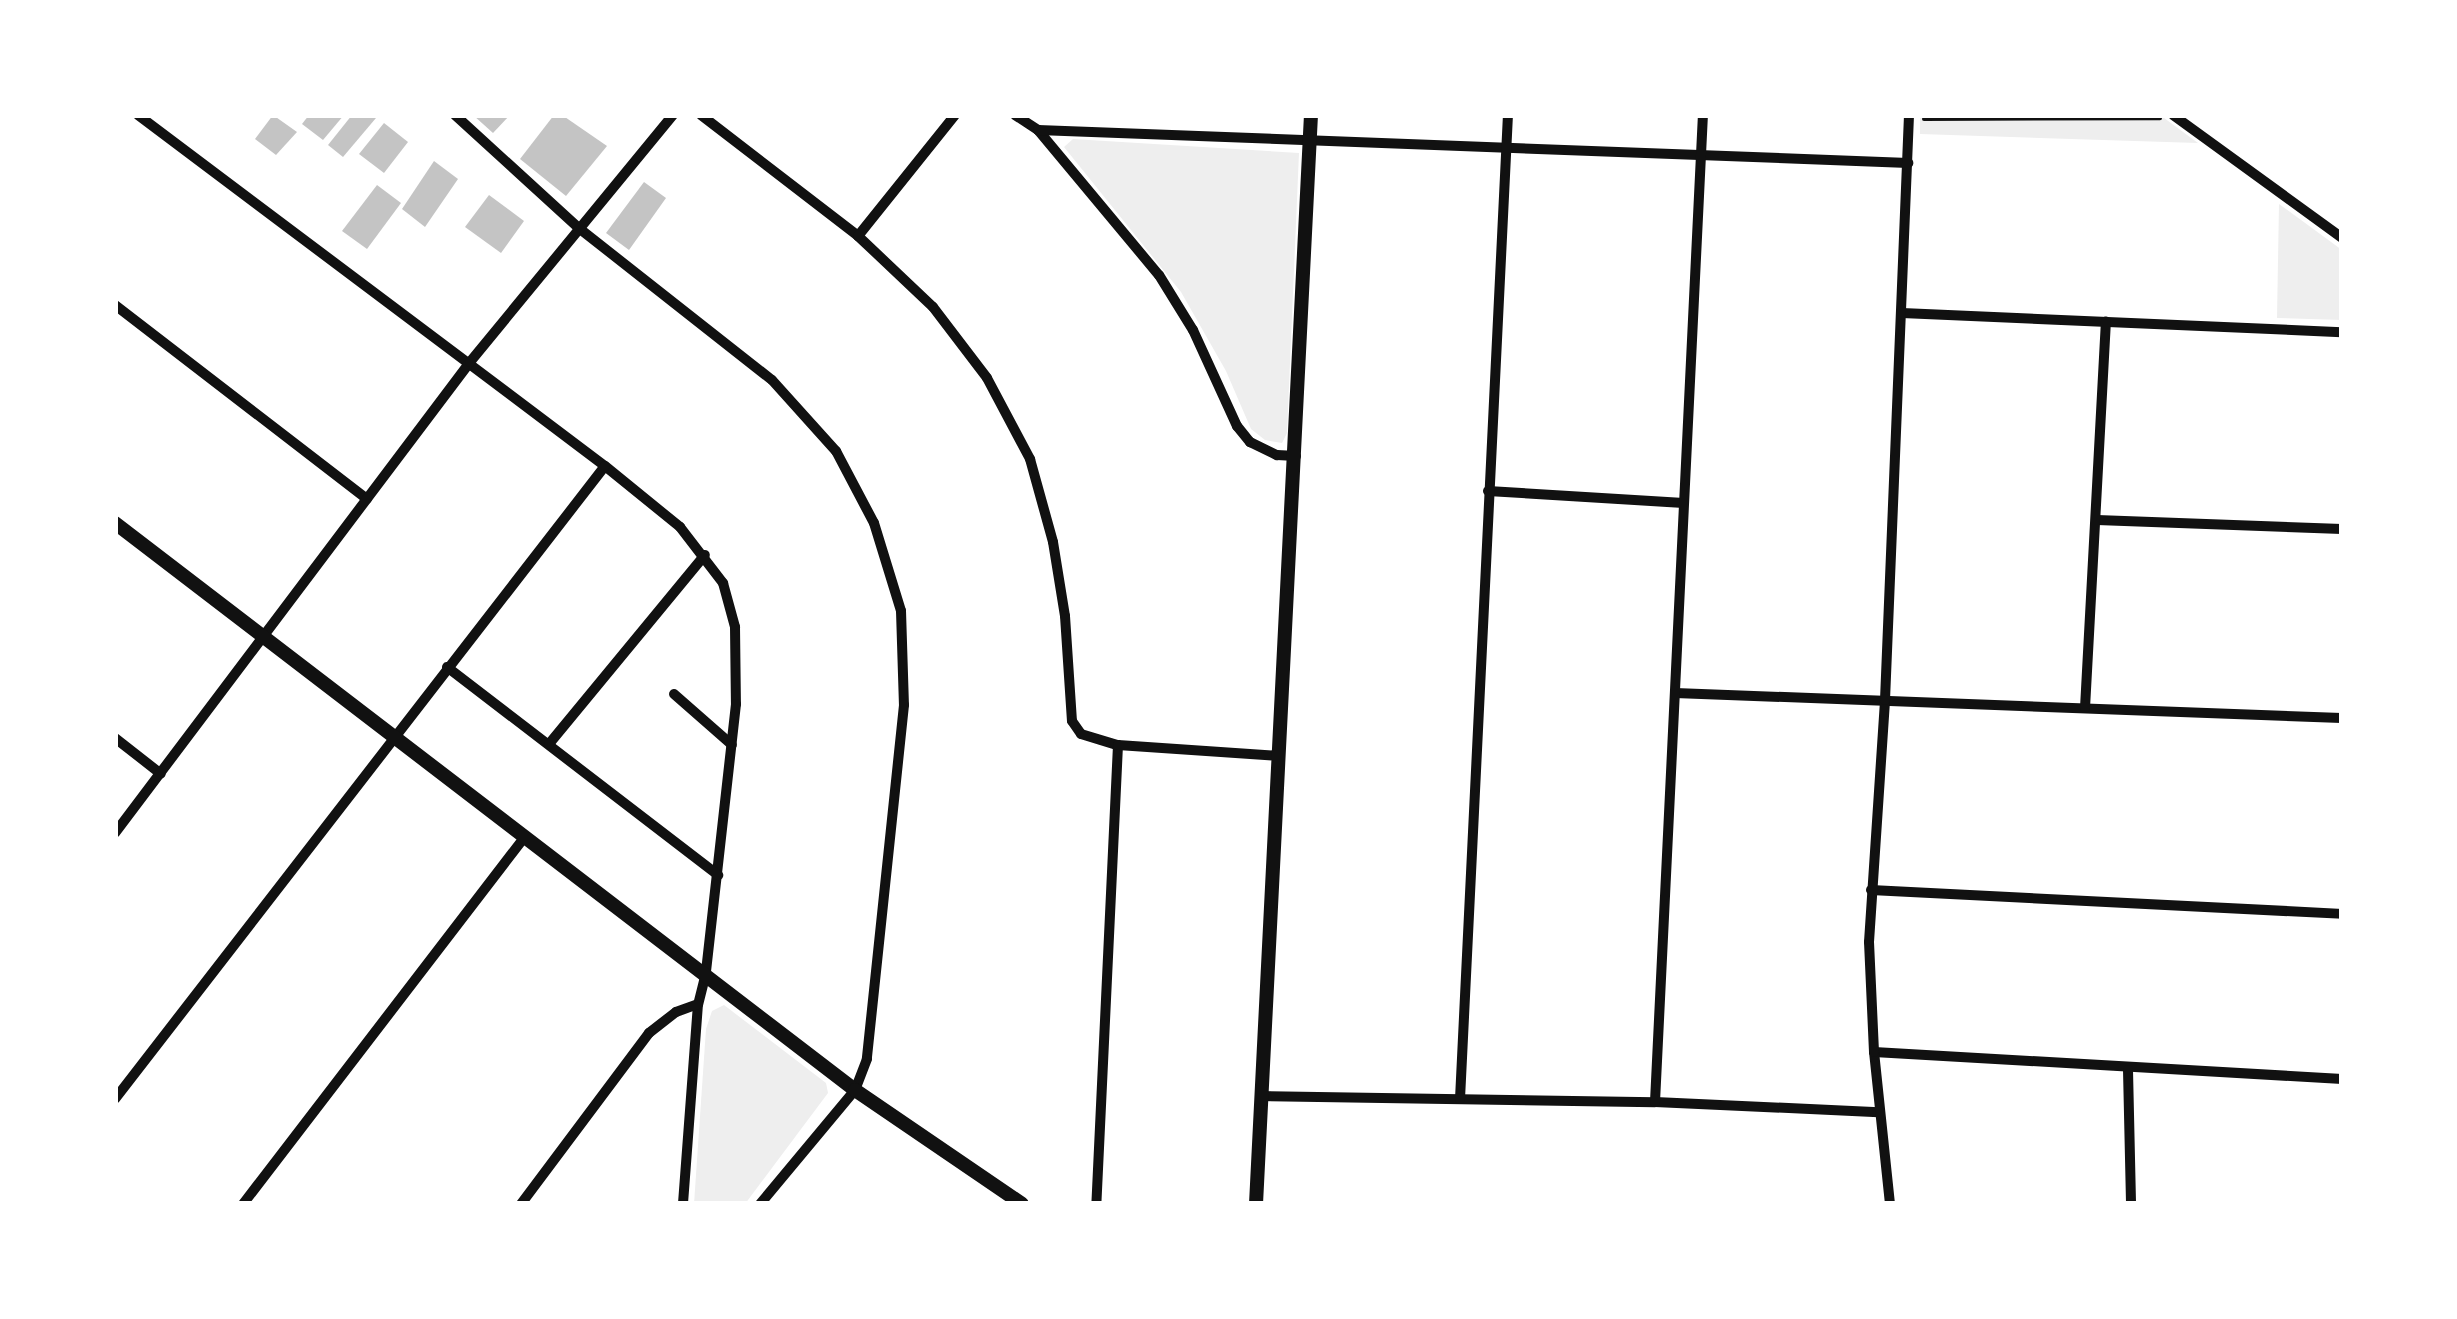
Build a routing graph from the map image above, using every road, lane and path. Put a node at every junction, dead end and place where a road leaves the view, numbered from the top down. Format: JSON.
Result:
{"nodes":[{"id":1,"x":138,"y":115,"type":"edge"},
{"id":2,"x":455,"y":115,"type":"edge"},
{"id":3,"x":673,"y":115,"type":"edge"},
{"id":4,"x":701,"y":115,"type":"edge"},
{"id":5,"x":955,"y":115,"type":"edge"},
{"id":6,"x":1015,"y":115,"type":"edge"},
{"id":7,"x":1312,"y":115,"type":"edge"},
{"id":8,"x":1508,"y":115,"type":"edge"},
{"id":9,"x":1703,"y":115,"type":"edge"},
{"id":10,"x":2176,"y":116,"type":"edge"},
{"id":11,"x":1909,"y":117,"type":"edge"},
{"id":12,"x":1038,"y":130,"type":"junction"},
{"id":13,"x":1310,"y":140,"type":"junction"},
{"id":14,"x":1507,"y":146,"type":"junction"},
{"id":15,"x":1701,"y":156,"type":"junction"},
{"id":16,"x":1908,"y":164,"type":"junction"},
{"id":17,"x":580,"y":229,"type":"junction"},
{"id":18,"x":858,"y":236,"type":"junction"},
{"id":19,"x":2342,"y":238,"type":"edge"},
{"id":20,"x":115,"y":305,"type":"edge"},
{"id":21,"x":1902,"y":313,"type":"junction"},
{"id":22,"x":2106,"y":322,"type":"junction"},
{"id":23,"x":2342,"y":332,"type":"edge"},
{"id":24,"x":470,"y":362,"type":"junction"},
{"id":25,"x":1296,"y":456,"type":"junction"},
{"id":26,"x":605,"y":466,"type":"junction"},
{"id":27,"x":1488,"y":492,"type":"junction"},
{"id":28,"x":367,"y":499,"type":"junction"},
{"id":29,"x":1684,"y":503,"type":"junction"},
{"id":30,"x":2097,"y":520,"type":"junction"},
{"id":31,"x":115,"y":524,"type":"edge"},
{"id":32,"x":2342,"y":528,"type":"edge"},
{"id":33,"x":705,"y":555,"type":"junction"},
{"id":34,"x":264,"y":638,"type":"junction"},
{"id":35,"x":447,"y":667,"type":"junction"},
{"id":36,"x":1674,"y":693,"type":"junction"},
{"id":37,"x":674,"y":694,"type":"dead end"},
{"id":38,"x":1885,"y":700,"type":"junction"},
{"id":39,"x":2085,"y":708,"type":"junction"},
{"id":40,"x":2342,"y":718,"type":"edge"},
{"id":41,"x":115,"y":738,"type":"edge"},
{"id":42,"x":392,"y":738,"type":"junction"},
{"id":43,"x":549,"y":744,"type":"junction"},
{"id":44,"x":1118,"y":745,"type":"junction"},
{"id":45,"x":732,"y":746,"type":"junction"},
{"id":46,"x":1280,"y":756,"type":"junction"},
{"id":47,"x":161,"y":774,"type":"junction"},
{"id":48,"x":115,"y":834,"type":"edge"},
{"id":49,"x":525,"y":837,"type":"junction"},
{"id":50,"x":718,"y":875,"type":"junction"},
{"id":51,"x":1871,"y":890,"type":"junction"},
{"id":52,"x":2342,"y":914,"type":"edge"},
{"id":53,"x":706,"y":973,"type":"junction"},
{"id":54,"x":698,"y":1004,"type":"junction"},
{"id":55,"x":1874,"y":1052,"type":"junction"},
{"id":56,"x":2128,"y":1070,"type":"junction"},
{"id":57,"x":2342,"y":1079,"type":"edge"},
{"id":58,"x":856,"y":1090,"type":"junction"},
{"id":59,"x":1260,"y":1096,"type":"junction"},
{"id":60,"x":115,"y":1099,"type":"edge"},
{"id":61,"x":1460,"y":1099,"type":"junction"},
{"id":62,"x":1656,"y":1102,"type":"junction"},
{"id":63,"x":1879,"y":1112,"type":"junction"},
{"id":64,"x":242,"y":1204,"type":"edge"},
{"id":65,"x":521,"y":1204,"type":"edge"},
{"id":66,"x":683,"y":1204,"type":"edge"},
{"id":67,"x":760,"y":1204,"type":"edge"},
{"id":68,"x":1022,"y":1204,"type":"edge"},
{"id":69,"x":1096,"y":1204,"type":"edge"},
{"id":70,"x":1256,"y":1204,"type":"edge"},
{"id":71,"x":1890,"y":1204,"type":"edge"},
{"id":72,"x":2131,"y":1204,"type":"edge"}],
"edges":[{"from":1,"to":24,"type":"street"},
{"from":2,"to":17,"type":"street"},
{"from":3,"to":17,"type":"street"},
{"from":4,"to":18,"type":"street"},
{"from":5,"to":18,"type":"street"},
{"from":6,"to":12,"type":"street"},
{"from":7,"to":13,"type":"street"},
{"from":8,"to":14,"type":"street"},
{"from":9,"to":15,"type":"street"},
{"from":10,"to":11,"type":"path"},
{"from":10,"to":19,"type":"street"},
{"from":11,"to":16,"type":"street"},
{"from":12,"to":13,"type":"street"},
{"from":12,"to":25,"type":"street"},
{"from":13,"to":14,"type":"street"},
{"from":13,"to":25,"type":"street"},
{"from":14,"to":15,"type":"street"},
{"from":14,"to":27,"type":"street"},
{"from":15,"to":16,"type":"street"},
{"from":15,"to":29,"type":"street"},
{"from":16,"to":21,"type":"street"},
{"from":17,"to":24,"type":"street"},
{"from":17,"to":58,"type":"street"},
{"from":18,"to":44,"type":"street"},
{"from":20,"to":28,"type":"street"},
{"from":21,"to":22,"type":"street"},
{"from":21,"to":38,"type":"street"},
{"from":22,"to":23,"type":"street"},
{"from":22,"to":30,"type":"street"},
{"from":24,"to":26,"type":"street"},
{"from":24,"to":28,"type":"street"},
{"from":25,"to":46,"type":"street"},
{"from":26,"to":33,"type":"street"},
{"from":26,"to":35,"type":"street"},
{"from":27,"to":29,"type":"street"},
{"from":27,"to":61,"type":"street"},
{"from":28,"to":34,"type":"street"},
{"from":29,"to":36,"type":"street"},
{"from":30,"to":32,"type":"street"},
{"from":30,"to":39,"type":"street"},
{"from":31,"to":34,"type":"street"},
{"from":33,"to":43,"type":"street"},
{"from":33,"to":45,"type":"street"},
{"from":34,"to":42,"type":"street"},
{"from":34,"to":47,"type":"street"},
{"from":35,"to":42,"type":"street"},
{"from":35,"to":43,"type":"street"},
{"from":36,"to":38,"type":"street"},
{"from":36,"to":62,"type":"street"},
{"from":37,"to":45,"type":"street"},
{"from":38,"to":39,"type":"street"},
{"from":38,"to":51,"type":"street"},
{"from":39,"to":40,"type":"street"},
{"from":41,"to":47,"type":"street"},
{"from":42,"to":49,"type":"street"},
{"from":42,"to":60,"type":"street"},
{"from":43,"to":50,"type":"street"},
{"from":44,"to":46,"type":"street"},
{"from":44,"to":69,"type":"street"},
{"from":45,"to":50,"type":"street"},
{"from":46,"to":59,"type":"street"},
{"from":47,"to":48,"type":"street"},
{"from":49,"to":53,"type":"street"},
{"from":49,"to":64,"type":"street"},
{"from":50,"to":53,"type":"street"},
{"from":51,"to":52,"type":"street"},
{"from":51,"to":55,"type":"street"},
{"from":53,"to":54,"type":"street"},
{"from":53,"to":58,"type":"street"},
{"from":54,"to":65,"type":"street"},
{"from":54,"to":66,"type":"street"},
{"from":55,"to":56,"type":"street"},
{"from":55,"to":63,"type":"street"},
{"from":56,"to":57,"type":"street"},
{"from":56,"to":72,"type":"street"},
{"from":58,"to":67,"type":"street"},
{"from":58,"to":68,"type":"street"},
{"from":59,"to":61,"type":"street"},
{"from":59,"to":70,"type":"street"},
{"from":61,"to":62,"type":"street"},
{"from":62,"to":63,"type":"street"},
{"from":63,"to":71,"type":"street"}]}
